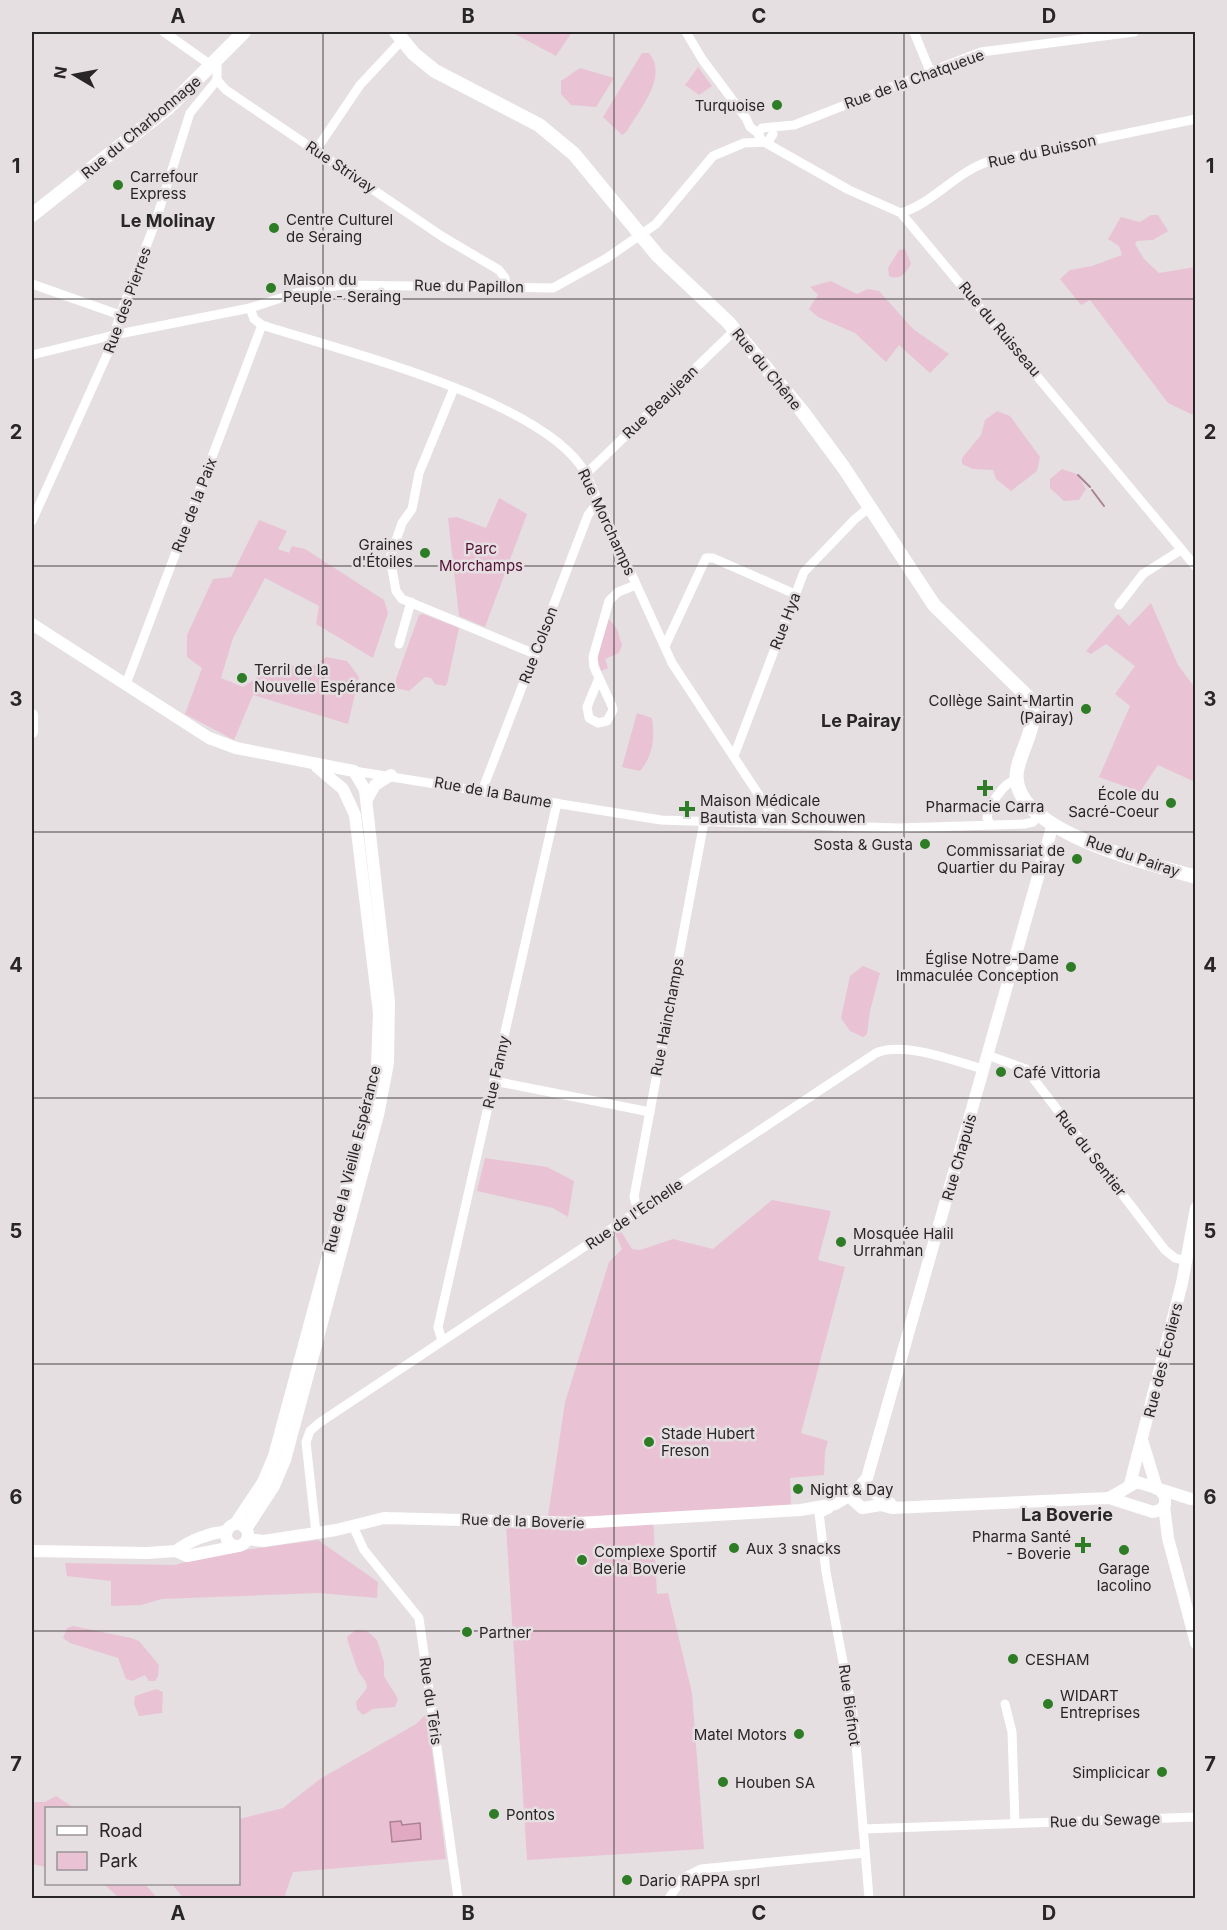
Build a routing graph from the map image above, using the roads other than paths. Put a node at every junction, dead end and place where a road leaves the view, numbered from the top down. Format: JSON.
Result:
{"nodes":[{"id":1,"x":164,"y":32,"type":"edge"},
{"id":2,"x":232,"y":32,"type":"edge"},
{"id":3,"x":244,"y":32,"type":"edge"},
{"id":4,"x":686,"y":32,"type":"edge"},
{"id":5,"x":914,"y":32,"type":"edge"},
{"id":6,"x":1134,"y":32,"type":"edge"},
{"id":7,"x":399,"y":34,"type":"edge"},
{"id":8,"x":211,"y":61,"type":"junction"},
{"id":9,"x":930,"y":71,"type":"junction"},
{"id":10,"x":217,"y":80,"type":"junction"},
{"id":11,"x":746,"y":118,"type":"junction"},
{"id":12,"x":1196,"y":119,"type":"edge"},
{"id":13,"x":770,"y":130,"type":"junction"},
{"id":14,"x":761,"y":138,"type":"junction"},
{"id":15,"x":316,"y":150,"type":"junction"},
{"id":16,"x":783,"y":151,"type":"junction"},
{"id":17,"x":32,"y":204,"type":"edge"},
{"id":18,"x":901,"y":213,"type":"junction"},
{"id":19,"x":32,"y":215,"type":"edge"},
{"id":20,"x":641,"y":234,"type":"junction"},
{"id":21,"x":32,"y":284,"type":"edge"},
{"id":22,"x":506,"y":286,"type":"junction"},
{"id":23,"x":250,"y":308,"type":"junction"},
{"id":24,"x":120,"y":315,"type":"junction"},
{"id":25,"x":262,"y":325,"type":"junction"},
{"id":26,"x":735,"y":330,"type":"junction"},
{"id":27,"x":114,"y":335,"type":"junction"},
{"id":28,"x":32,"y":355,"type":"edge"},
{"id":29,"x":454,"y":388,"type":"junction"},
{"id":30,"x":586,"y":474,"type":"junction"},
{"id":31,"x":598,"y":502,"type":"junction"},
{"id":32,"x":870,"y":507,"type":"junction"},
{"id":33,"x":32,"y":521,"type":"edge"},
{"id":34,"x":1181,"y":550,"type":"junction"},
{"id":35,"x":1196,"y":567,"type":"edge"},
{"id":36,"x":636,"y":585,"type":"junction"},
{"id":37,"x":795,"y":594,"type":"junction"},
{"id":38,"x":411,"y":602,"type":"junction"},
{"id":39,"x":1119,"y":605,"type":"dead end"},
{"id":40,"x":32,"y":624,"type":"edge"},
{"id":41,"x":399,"y":644,"type":"dead end"},
{"id":42,"x":665,"y":646,"type":"junction"},
{"id":43,"x":535,"y":654,"type":"junction"},
{"id":44,"x":598,"y":678,"type":"dead end"},
{"id":45,"x":126,"y":684,"type":"junction"},
{"id":46,"x":32,"y":715,"type":"edge"},
{"id":47,"x":32,"y":732,"type":"edge"},
{"id":48,"x":734,"y":756,"type":"junction"},
{"id":49,"x":308,"y":762,"type":"junction"},
{"id":50,"x":354,"y":771,"type":"junction"},
{"id":51,"x":392,"y":775,"type":"junction"},
{"id":52,"x":1016,"y":780,"type":"junction"},
{"id":53,"x":482,"y":791,"type":"junction"},
{"id":54,"x":367,"y":799,"type":"junction"},
{"id":55,"x":557,"y":803,"type":"junction"},
{"id":56,"x":1040,"y":814,"type":"junction"},
{"id":57,"x":704,"y":822,"type":"junction"},
{"id":58,"x":778,"y":824,"type":"junction"},
{"id":59,"x":990,"y":824,"type":"junction"},
{"id":60,"x":1053,"y":824,"type":"junction"},
{"id":61,"x":1196,"y":877,"type":"edge"},
{"id":62,"x":987,"y":1055,"type":"junction"},
{"id":63,"x":983,"y":1069,"type":"junction"},
{"id":64,"x":494,"y":1082,"type":"junction"},
{"id":65,"x":650,"y":1112,"type":"junction"},
{"id":66,"x":1196,"y":1208,"type":"edge"},
{"id":67,"x":638,"y":1211,"type":"junction"},
{"id":68,"x":1186,"y":1261,"type":"junction"},
{"id":69,"x":442,"y":1341,"type":"junction"},
{"id":70,"x":293,"y":1428,"type":"junction"},
{"id":71,"x":1142,"y":1440,"type":"junction"},
{"id":72,"x":278,"y":1442,"type":"junction"},
{"id":73,"x":285,"y":1460,"type":"junction"},
{"id":74,"x":1129,"y":1485,"type":"junction"},
{"id":75,"x":862,"y":1490,"type":"junction"},
{"id":76,"x":1159,"y":1490,"type":"junction"},
{"id":77,"x":1109,"y":1498,"type":"junction"},
{"id":78,"x":1193,"y":1499,"type":"edge"},
{"id":79,"x":835,"y":1504,"type":"junction"},
{"id":80,"x":864,"y":1506,"type":"junction"},
{"id":81,"x":901,"y":1506,"type":"junction"},
{"id":82,"x":1137,"y":1506,"type":"junction"},
{"id":83,"x":1164,"y":1506,"type":"junction"},
{"id":84,"x":801,"y":1510,"type":"junction"},
{"id":85,"x":819,"y":1514,"type":"junction"},
{"id":86,"x":353,"y":1526,"type":"junction"},
{"id":87,"x":316,"y":1533,"type":"junction"},
{"id":88,"x":239,"y":1534,"type":"junction"},
{"id":89,"x":1168,"y":1538,"type":"junction"},
{"id":90,"x":32,"y":1551,"type":"edge"},
{"id":91,"x":176,"y":1551,"type":"junction"},
{"id":92,"x":1196,"y":1643,"type":"edge"},
{"id":93,"x":1005,"y":1704,"type":"dead end"},
{"id":94,"x":1196,"y":1817,"type":"edge"},
{"id":95,"x":1015,"y":1823,"type":"junction"},
{"id":96,"x":863,"y":1828,"type":"junction"},
{"id":97,"x":865,"y":1853,"type":"junction"},
{"id":98,"x":458,"y":1899,"type":"edge"},
{"id":99,"x":669,"y":1899,"type":"edge"},
{"id":100,"x":869,"y":1899,"type":"edge"}],
"edges":[{"from":1,"to":8,"type":"street"},
{"from":2,"to":8,"type":"main road","name":"Rue du Charbonnage"},
{"from":3,"to":8,"type":"main road","name":"Rue du Charbonnage"},
{"from":4,"to":11,"type":"street"},
{"from":5,"to":9,"type":"street"},
{"from":6,"to":9,"type":"street","name":"Rue de la Chatqueue"},
{"from":7,"to":15,"type":"street"},
{"from":7,"to":20,"type":"main road","name":"Rue du Chêne"},
{"from":8,"to":10,"type":"street"},
{"from":8,"to":17,"type":"main road","name":"Rue du Charbonnage"},
{"from":8,"to":19,"type":"main road","name":"Rue du Charbonnage"},
{"from":9,"to":13,"type":"street","name":"Rue de la Chatqueue"},
{"from":10,"to":15,"type":"street","name":"Rue Strivay"},
{"from":10,"to":24,"type":"street","name":"Rue des Pierres"},
{"from":11,"to":13,"type":"street"},
{"from":11,"to":14,"type":"street"},
{"from":12,"to":18,"type":"street","name":"Rue du Buisson"},
{"from":13,"to":14,"type":"street"},
{"from":13,"to":14,"type":"street"},
{"from":13,"to":16,"type":"street","name":"Rue du Ruisseau"},
{"from":14,"to":16,"type":"street","name":"Rue du Ruisseau"},
{"from":14,"to":20,"type":"street"},
{"from":15,"to":22,"type":"street","name":"Rue Strivay"},
{"from":16,"to":18,"type":"street","name":"Rue du Ruisseau"},
{"from":18,"to":34,"type":"street","name":"Rue du Ruisseau"},
{"from":20,"to":22,"type":"street","name":"Rue du Papillon"},
{"from":20,"to":26,"type":"main road","name":"Rue du Chêne"},
{"from":21,"to":24,"type":"street"},
{"from":22,"to":23,"type":"street","name":"Rue du Papillon"},
{"from":23,"to":25,"type":"street"},
{"from":23,"to":27,"type":"street","name":"Rue du Papillon"},
{"from":24,"to":27,"type":"street","name":"Rue des Pierres"},
{"from":25,"to":29,"type":"street","name":"Rue Morchamps"},
{"from":25,"to":45,"type":"street","name":"Rue de la Paix"},
{"from":26,"to":30,"type":"street","name":"Rue Beaujean"},
{"from":26,"to":32,"type":"main road","name":"Rue du Chêne"},
{"from":27,"to":28,"type":"street","name":"Rue du Papillon"},
{"from":27,"to":33,"type":"street","name":"Rue des Pierres"},
{"from":29,"to":30,"type":"street","name":"Rue Morchamps"},
{"from":29,"to":38,"type":"street"},
{"from":30,"to":31,"type":"street","name":"Rue Morchamps"},
{"from":31,"to":36,"type":"street","name":"Rue Morchamps"},
{"from":31,"to":43,"type":"street","name":"Rue Colson"},
{"from":32,"to":37,"type":"street","name":"Rue Hya"},
{"from":32,"to":52,"type":"main road","name":"Rue du Chêne"},
{"from":34,"to":35,"type":"street","name":"Rue du Ruisseau"},
{"from":34,"to":39,"type":"street"},
{"from":36,"to":42,"type":"street","name":"Rue Morchamps"},
{"from":36,"to":44,"type":"street","name":"Rue Morchamps"},
{"from":37,"to":42,"type":"street"},
{"from":37,"to":48,"type":"street","name":"Rue Hya"},
{"from":38,"to":41,"type":"street"},
{"from":38,"to":43,"type":"street"},
{"from":40,"to":45,"type":"street","name":"Rue de la Baume"},
{"from":42,"to":48,"type":"street","name":"Rue Morchamps"},
{"from":43,"to":53,"type":"street","name":"Rue Colson"},
{"from":45,"to":49,"type":"street","name":"Rue de la Baume"},
{"from":46,"to":47,"type":"street"},
{"from":48,"to":58,"type":"street","name":"Rue Morchamps"},
{"from":49,"to":50,"type":"street","name":"Rue de la Baume"},
{"from":49,"to":72,"type":"street","name":"Rue de la Vieille Espérance"},
{"from":50,"to":51,"type":"street","name":"Rue de la Baume"},
{"from":50,"to":54,"type":"street","name":"Rue de la Vieille Espérance"},
{"from":51,"to":53,"type":"street","name":"Rue de la Baume"},
{"from":51,"to":54,"type":"street"},
{"from":52,"to":56,"type":"main road","name":"Rue du Pairay"},
{"from":52,"to":59,"type":"street"},
{"from":53,"to":55,"type":"street","name":"Rue de la Baume"},
{"from":54,"to":70,"type":"street","name":"Rue de la Vieille Espérance"},
{"from":55,"to":57,"type":"street","name":"Rue de la Baume"},
{"from":55,"to":64,"type":"street","name":"Rue Fanny"},
{"from":56,"to":59,"type":"street","name":"Rue de la Baume"},
{"from":56,"to":60,"type":"main road","name":"Rue du Pairay"},
{"from":57,"to":58,"type":"street","name":"Rue de la Baume"},
{"from":57,"to":65,"type":"street","name":"Rue Hainchamps"},
{"from":58,"to":59,"type":"street","name":"Rue de la Baume"},
{"from":60,"to":61,"type":"main road","name":"Rue du Pairay"},
{"from":60,"to":62,"type":"street","name":"Rue Chapuis"},
{"from":62,"to":63,"type":"street","name":"Rue Chapuis"},
{"from":62,"to":68,"type":"street","name":"Rue du Sentier"},
{"from":63,"to":67,"type":"street","name":"Rue de l'Echelle"},
{"from":63,"to":75,"type":"street","name":"Rue Chapuis"},
{"from":64,"to":65,"type":"street"},
{"from":64,"to":69,"type":"street","name":"Rue Fanny"},
{"from":65,"to":67,"type":"street","name":"Rue Hainchamps"},
{"from":66,"to":68,"type":"street","name":"Rue des Écoliers"},
{"from":67,"to":69,"type":"street","name":"Rue de l'Echelle"},
{"from":68,"to":71,"type":"street","name":"Rue des Écoliers"},
{"from":69,"to":87,"type":"street","name":"Rue de l'Echelle"},
{"from":70,"to":72,"type":"street"},
{"from":70,"to":73,"type":"street","name":"Rue de la Vieille Espérance"},
{"from":71,"to":74,"type":"street","name":"Rue des Écoliers"},
{"from":71,"to":76,"type":"street"},
{"from":72,"to":73,"type":"street"},
{"from":72,"to":88,"type":"street","name":"Rue de la Vieille Espérance"},
{"from":73,"to":88,"type":"street","name":"Rue de la Vieille Espérance"},
{"from":74,"to":76,"type":"street","name":"Rue de la Boverie"},
{"from":74,"to":77,"type":"street"},
{"from":74,"to":82,"type":"street"},
{"from":75,"to":79,"type":"street","name":"Rue de la Boverie"},
{"from":75,"to":80,"type":"street"},
{"from":75,"to":80,"type":"street","name":"Rue Chapuis"},
{"from":75,"to":81,"type":"street","name":"Rue de la Boverie"},
{"from":76,"to":78,"type":"street","name":"Rue de la Boverie"},
{"from":76,"to":83,"type":"street"},
{"from":77,"to":81,"type":"street","name":"Rue de la Boverie"},
{"from":77,"to":82,"type":"street","name":"Rue de la Boverie"},
{"from":78,"to":83,"type":"street","name":"Rue de la Boverie"},
{"from":79,"to":84,"type":"street","name":"Rue de la Boverie"},
{"from":79,"to":85,"type":"street"},
{"from":80,"to":81,"type":"street","name":"Rue de la Boverie"},
{"from":80,"to":85,"type":"street","name":"Rue de la Boverie"},
{"from":82,"to":83,"type":"street","name":"Rue de la Boverie"},
{"from":82,"to":89,"type":"street"},
{"from":83,"to":89,"type":"street"},
{"from":84,"to":85,"type":"street","name":"Rue de la Boverie"},
{"from":84,"to":86,"type":"street","name":"Rue de la Boverie"},
{"from":85,"to":96,"type":"street","name":"Rue Biefnot"},
{"from":86,"to":87,"type":"street","name":"Rue de la Boverie"},
{"from":86,"to":98,"type":"street","name":"Rue du Têris"},
{"from":87,"to":88,"type":"street","name":"Rue de la Boverie"},
{"from":88,"to":91,"type":"street"},
{"from":88,"to":91,"type":"street"},
{"from":89,"to":92,"type":"street"},
{"from":90,"to":91,"type":"street"},
{"from":93,"to":95,"type":"street"},
{"from":94,"to":95,"type":"street","name":"Rue du Sewage"},
{"from":95,"to":96,"type":"street","name":"Rue du Sewage"},
{"from":96,"to":97,"type":"street","name":"Rue Biefnot"},
{"from":97,"to":99,"type":"street"},
{"from":97,"to":100,"type":"street","name":"Rue Biefnot"}]}
